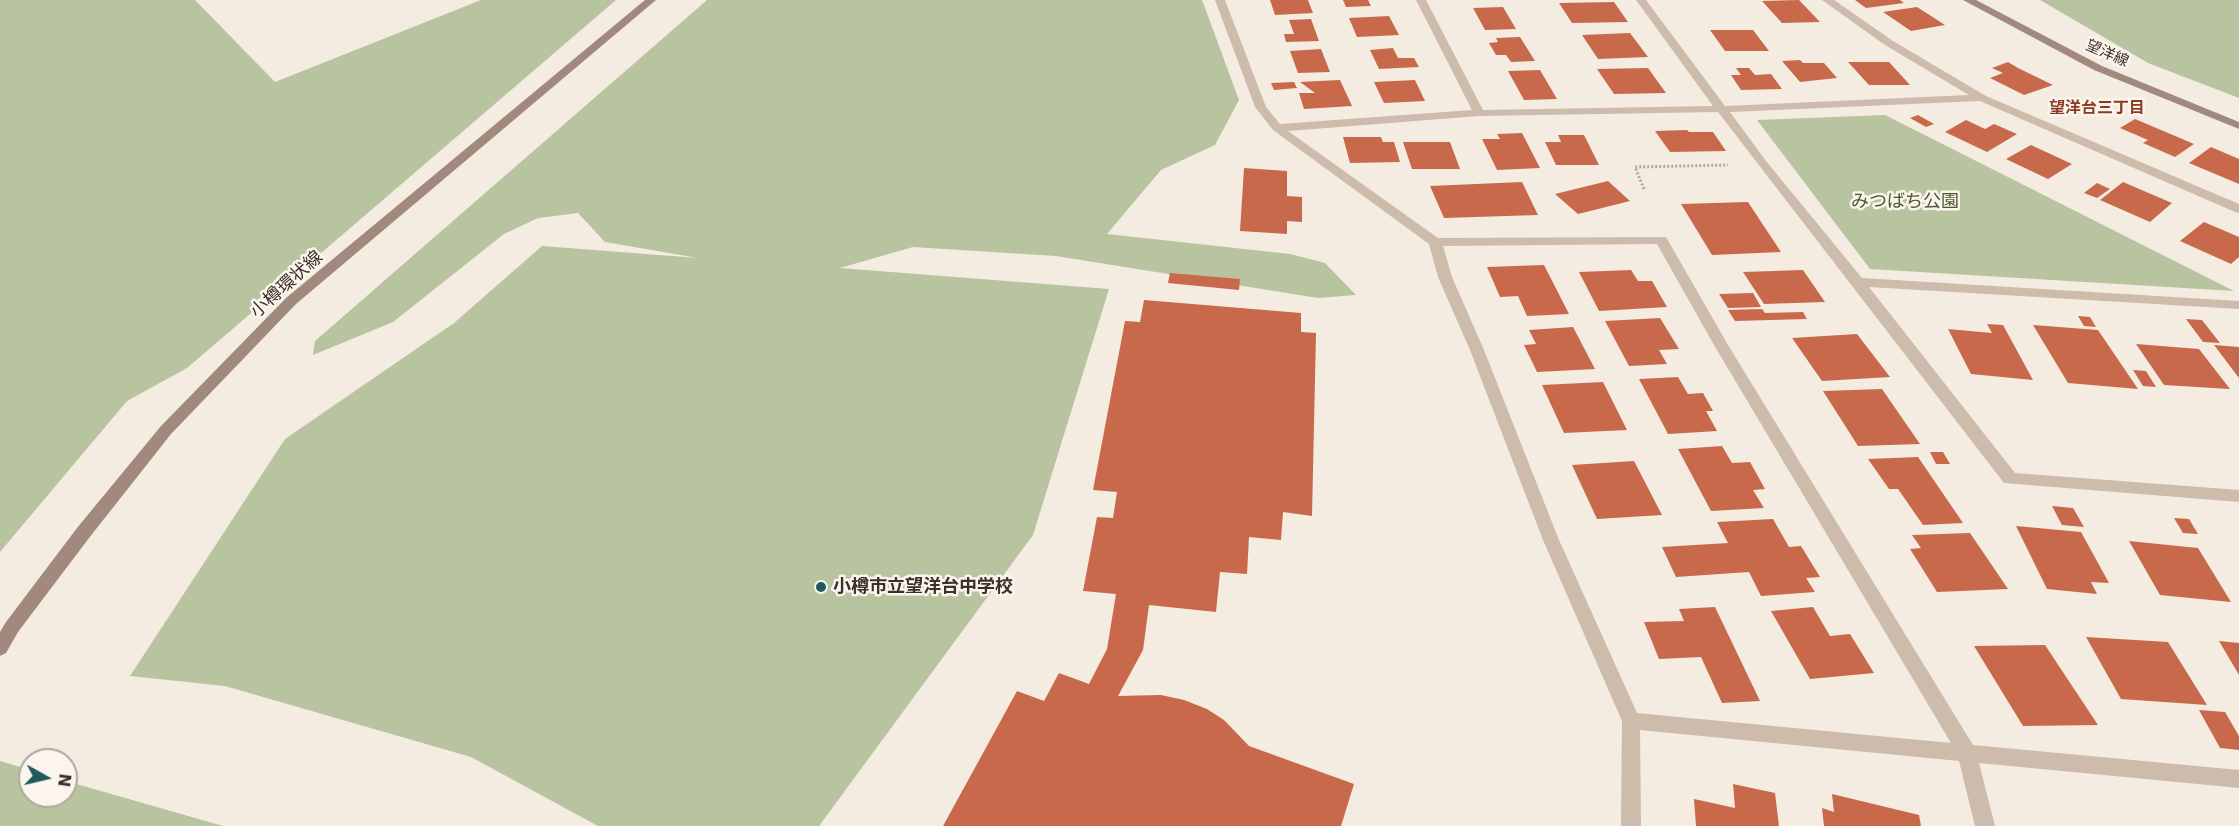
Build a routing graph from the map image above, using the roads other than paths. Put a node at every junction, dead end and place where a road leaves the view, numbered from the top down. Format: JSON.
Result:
{"nodes":[{"id":1,"x":651,"y":0,"type":"edge"},
{"id":2,"x":1220,"y":0,"type":"edge"},
{"id":3,"x":1421,"y":0,"type":"edge"},
{"id":4,"x":1641,"y":0,"type":"edge"},
{"id":5,"x":1827,"y":0,"type":"edge"},
{"id":6,"x":1968,"y":0,"type":"edge"},
{"id":7,"x":1982,"y":98,"type":"junction"},
{"id":8,"x":1724,"y":109,"type":"junction"},
{"id":9,"x":1479,"y":113,"type":"junction"},
{"id":10,"x":2239,"y":126,"type":"edge"},
{"id":11,"x":1277,"y":128,"type":"junction"},
{"id":12,"x":2239,"y":209,"type":"edge"},
{"id":13,"x":1436,"y":242,"type":"junction"},
{"id":14,"x":1858,"y":282,"type":"junction"},
{"id":15,"x":2239,"y":305,"type":"edge"},
{"id":16,"x":2239,"y":496,"type":"edge"},
{"id":17,"x":0,"y":648,"type":"edge"},
{"id":18,"x":1631,"y":721,"type":"junction"},
{"id":19,"x":1967,"y":753,"type":"junction"},
{"id":20,"x":2239,"y":778,"type":"edge"},
{"id":21,"x":1631,"y":826,"type":"edge"},
{"id":22,"x":1986,"y":826,"type":"edge"}],
"edges":[{"from":1,"to":17,"type":"main road","name":"小樽環状線"},
{"from":2,"to":11,"type":"street"},
{"from":3,"to":9,"type":"street"},
{"from":4,"to":8,"type":"street"},
{"from":5,"to":7,"type":"street"},
{"from":6,"to":10,"type":"main road","name":"望洋線"},
{"from":7,"to":8,"type":"street"},
{"from":7,"to":12,"type":"street"},
{"from":8,"to":9,"type":"street"},
{"from":8,"to":14,"type":"street"},
{"from":9,"to":11,"type":"street"},
{"from":11,"to":13,"type":"street"},
{"from":13,"to":18,"type":"street"},
{"from":13,"to":19,"type":"street"},
{"from":14,"to":15,"type":"street"},
{"from":14,"to":16,"type":"street"},
{"from":18,"to":19,"type":"street"},
{"from":18,"to":21,"type":"street"},
{"from":19,"to":20,"type":"street"},
{"from":19,"to":22,"type":"street"}]}
